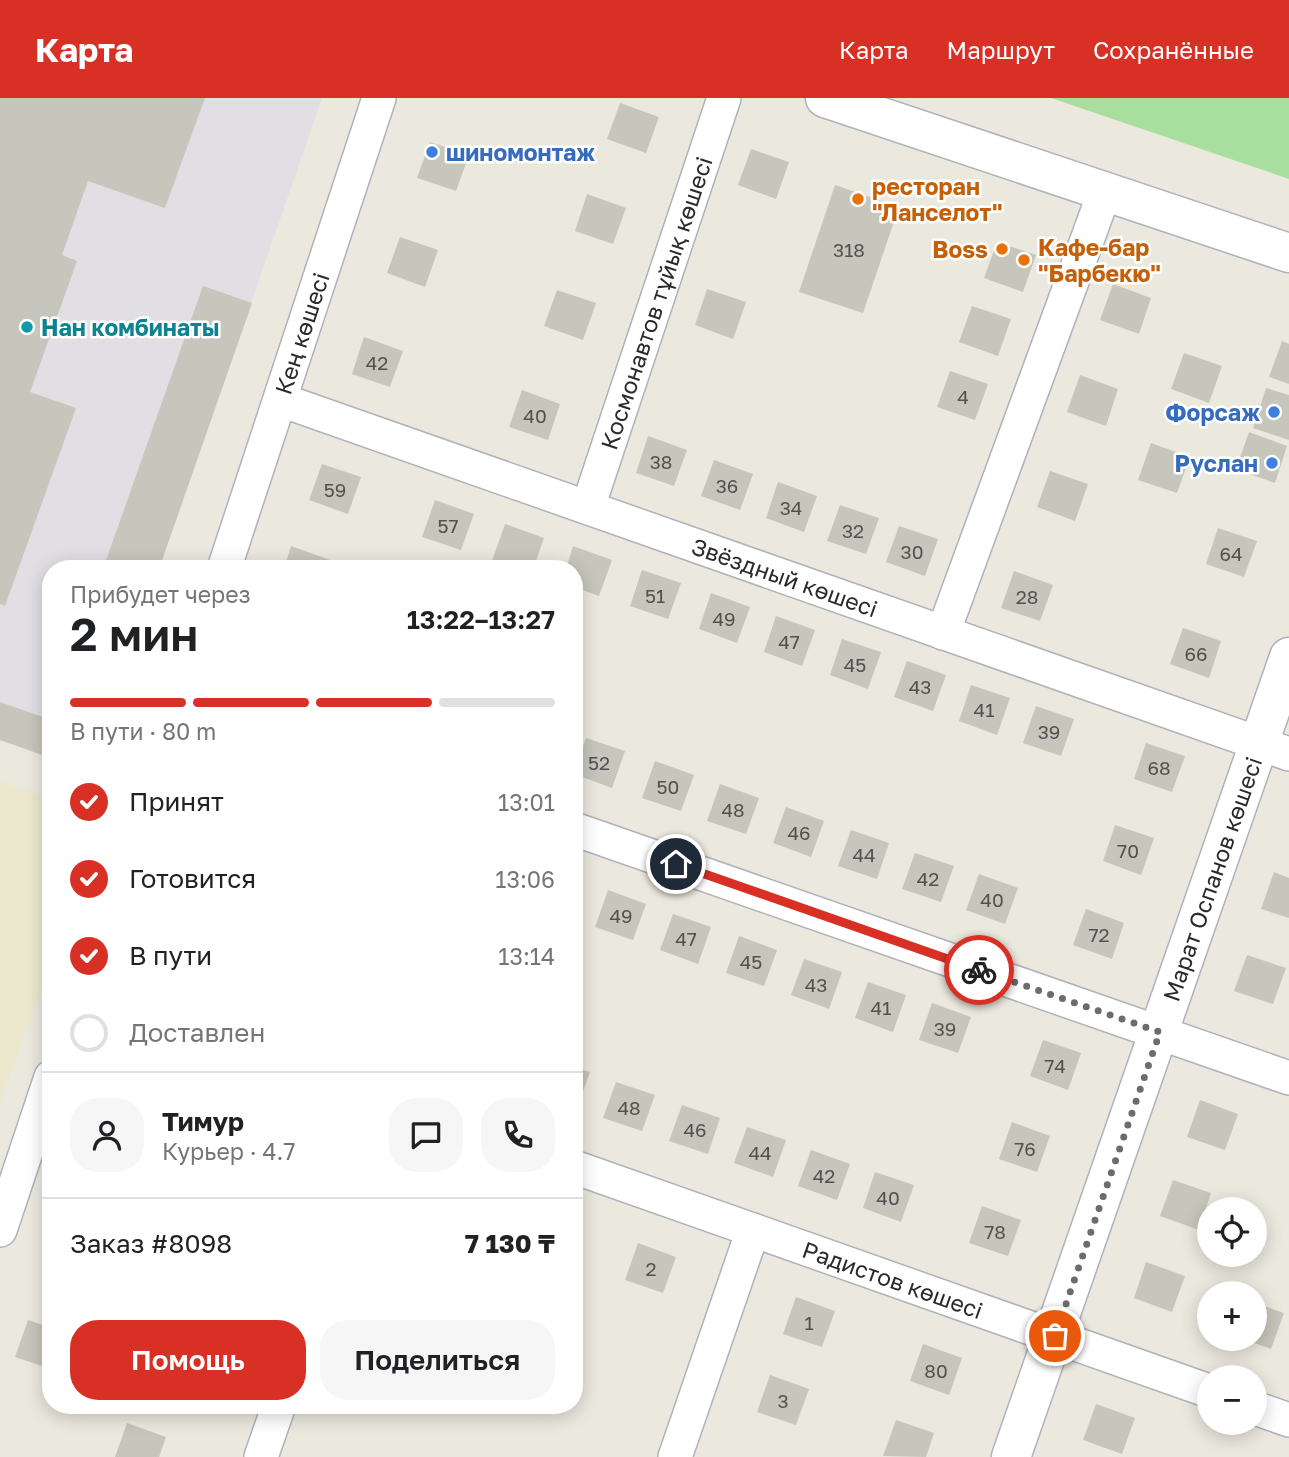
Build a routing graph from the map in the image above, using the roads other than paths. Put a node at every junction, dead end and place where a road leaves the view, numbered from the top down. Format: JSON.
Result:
{"nodes":[{"id":1,"x":379,"y":98,"type":"edge"},
{"id":2,"x":724,"y":98,"type":"edge"},
{"id":3,"x":825,"y":98,"type":"edge"},
{"id":4,"x":1105,"y":191,"type":"junction"},
{"id":5,"x":1289,"y":253,"type":"edge"},
{"id":6,"x":281,"y":400,"type":"junction"},
{"id":7,"x":588,"y":508,"type":"junction"},
{"id":8,"x":227,"y":560,"type":"edge"},
{"id":9,"x":943,"y":632,"type":"junction"},
{"id":10,"x":1289,"y":657,"type":"edge"},
{"id":11,"x":1274,"y":749,"type":"edge"},
{"id":12,"x":583,"y":832,"type":"edge"},
{"id":13,"x":1160,"y":1032,"type":"junction"},
{"id":14,"x":1289,"y":1078,"type":"edge"},
{"id":15,"x":42,"y":1104,"type":"edge"},
{"id":16,"x":583,"y":1170,"type":"edge"},
{"id":17,"x":0,"y":1230,"type":"edge"},
{"id":18,"x":753,"y":1230,"type":"junction"},
{"id":19,"x":1055,"y":1336,"type":"junction"},
{"id":20,"x":1197,"y":1387,"type":"edge"},
{"id":21,"x":1267,"y":1412,"type":"edge"},
{"id":22,"x":276,"y":1414,"type":"edge"},
{"id":23,"x":1289,"y":1420,"type":"edge"},
{"id":24,"x":261,"y":1457,"type":"edge"},
{"id":25,"x":675,"y":1457,"type":"edge"},
{"id":26,"x":1012,"y":1457,"type":"edge"}],
"edges":[{"from":1,"to":6,"type":"street","name":"Кең көшесі"},
{"from":2,"to":7,"type":"street","name":"Космонавтов тұйық көшесі"},
{"from":3,"to":4,"type":"street"},
{"from":4,"to":5,"type":"street"},
{"from":4,"to":9,"type":"street"},
{"from":6,"to":7,"type":"street","name":"Звёздный көшесі"},
{"from":6,"to":8,"type":"street","name":"Кең көшесі"},
{"from":7,"to":9,"type":"street","name":"Звёздный көшесі"},
{"from":9,"to":11,"type":"street","name":"Звёздный көшесі"},
{"from":10,"to":11,"type":"street","name":"Марат Оспанов көшесі"},
{"from":11,"to":13,"type":"street","name":"Марат Оспанов көшесі"},
{"from":12,"to":13,"type":"street"},
{"from":13,"to":14,"type":"street"},
{"from":13,"to":19,"type":"street","name":"Марат Оспанов көшесі"},
{"from":15,"to":17,"type":"street"},
{"from":16,"to":18,"type":"street","name":"Радистов көшесі"},
{"from":18,"to":19,"type":"street","name":"Радистов көшесі"},
{"from":18,"to":25,"type":"street"},
{"from":19,"to":20,"type":"street","name":"Радистов көшесі"},
{"from":19,"to":26,"type":"street","name":"Марат Оспанов көшесі"},
{"from":21,"to":23,"type":"street"},
{"from":22,"to":24,"type":"street"}]}
